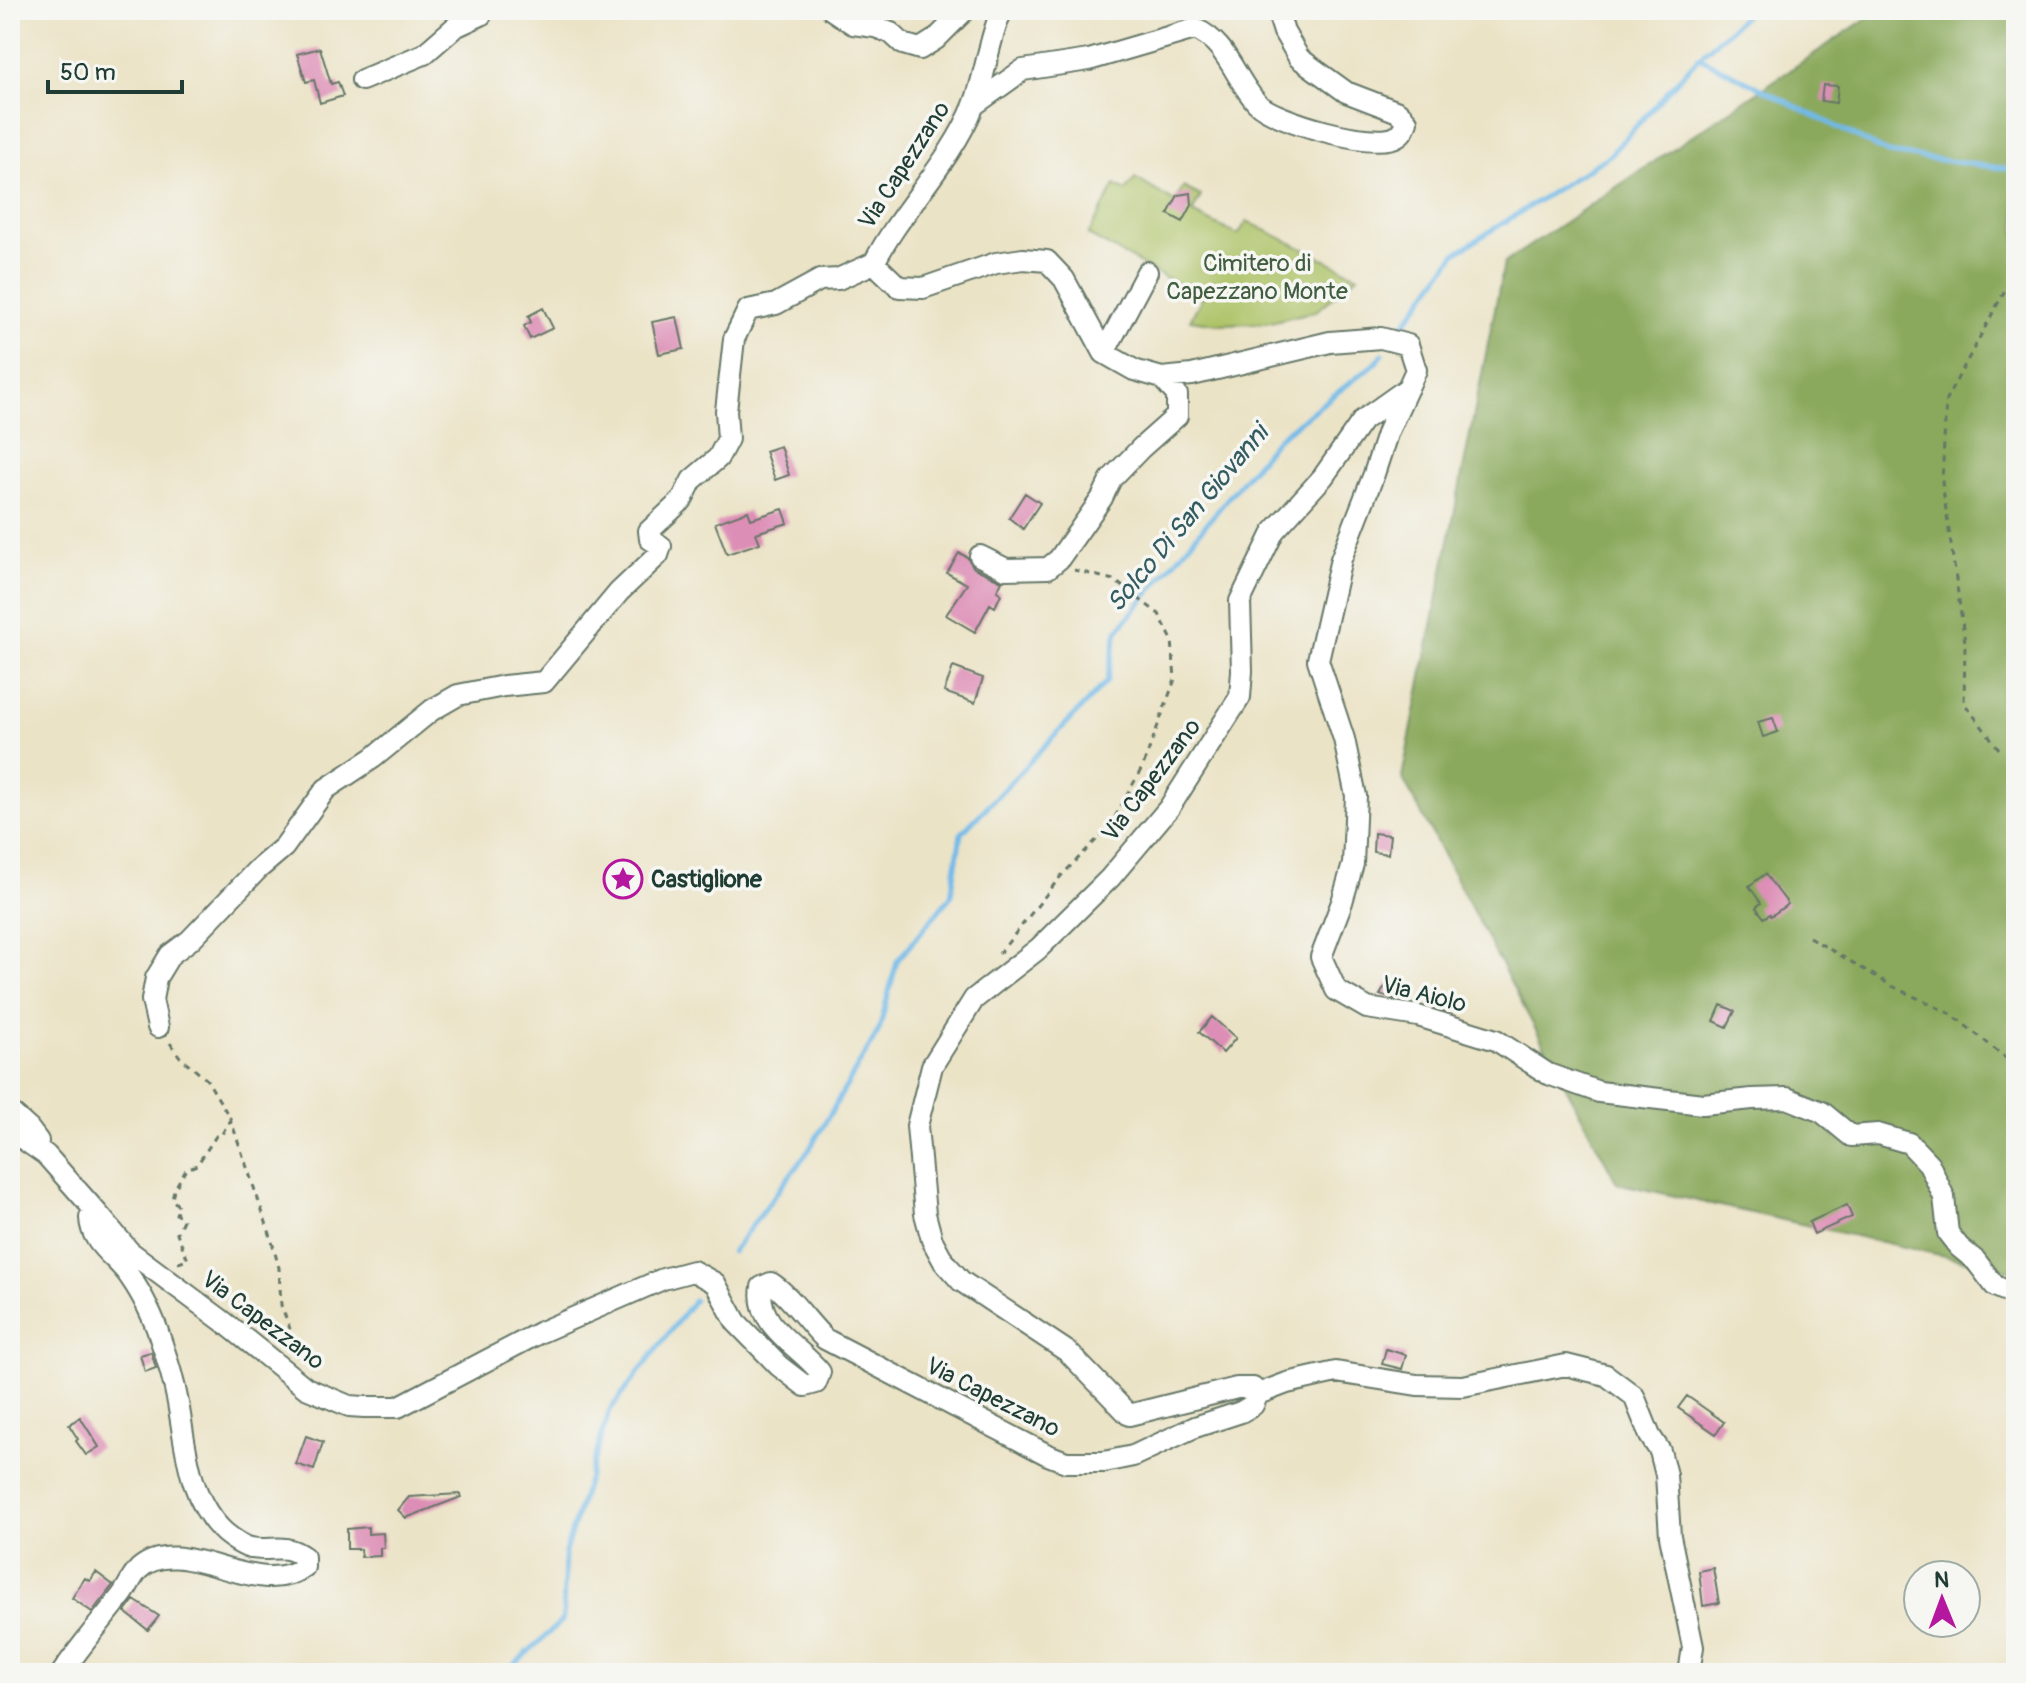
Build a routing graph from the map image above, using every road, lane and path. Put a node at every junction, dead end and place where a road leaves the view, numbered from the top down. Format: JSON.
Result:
{"nodes":[{"id":1,"x":483,"y":10,"type":"edge"},
{"id":2,"x":832,"y":10,"type":"edge"},
{"id":3,"x":965,"y":10,"type":"edge"},
{"id":4,"x":1277,"y":10,"type":"edge"},
{"id":5,"x":998,"y":14,"type":"edge"},
{"id":6,"x":362,"y":80,"type":"dead end"},
{"id":7,"x":974,"y":105,"type":"junction"},
{"id":8,"x":874,"y":263,"type":"junction"},
{"id":9,"x":1147,"y":272,"type":"dead end"},
{"id":10,"x":2016,"y":276,"type":"edge"},
{"id":11,"x":1104,"y":353,"type":"junction"},
{"id":12,"x":1162,"y":378,"type":"junction"},
{"id":13,"x":1408,"y":388,"type":"junction"},
{"id":14,"x":980,"y":556,"type":"dead end"},
{"id":15,"x":1059,"y":559,"type":"junction"},
{"id":16,"x":1999,"y":749,"type":"dead end"},
{"id":17,"x":1809,"y":937,"type":"dead end"},
{"id":18,"x":996,"y":959,"type":"dead end"},
{"id":19,"x":158,"y":1027,"type":"joint"},
{"id":20,"x":2016,"y":1066,"type":"edge"},
{"id":21,"x":10,"y":1112,"type":"edge"},
{"id":22,"x":10,"y":1130,"type":"edge"},
{"id":23,"x":46,"y":1155,"type":"junction"},
{"id":24,"x":98,"y":1214,"type":"junction"},
{"id":25,"x":2016,"y":1300,"type":"edge"},
{"id":26,"x":302,"y":1360,"type":"dead end"},
{"id":27,"x":1258,"y":1394,"type":"junction"},
{"id":28,"x":62,"y":1673,"type":"edge"},
{"id":29,"x":1689,"y":1673,"type":"edge"}],
"edges":[{"from":1,"to":6,"type":"street"},
{"from":2,"to":3,"type":"street"},
{"from":4,"to":7,"type":"street","name":"Via Capezzano"},
{"from":5,"to":7,"type":"street","name":"Via Capezzano"},
{"from":7,"to":8,"type":"street","name":"Via Capezzano"},
{"from":8,"to":11,"type":"street","name":"Via Capezzano"},
{"from":8,"to":19,"type":"street"},
{"from":9,"to":11,"type":"street"},
{"from":10,"to":16,"type":"path"},
{"from":11,"to":12,"type":"street"},
{"from":12,"to":13,"type":"street"},
{"from":12,"to":15,"type":"street"},
{"from":13,"to":25,"type":"street","name":"Via Aiolo"},
{"from":13,"to":27,"type":"street","name":"Via Capezzano"},
{"from":14,"to":15,"type":"street"},
{"from":15,"to":18,"type":"path"},
{"from":17,"to":20,"type":"path"},
{"from":19,"to":26,"type":"path"},
{"from":21,"to":23,"type":"street"},
{"from":22,"to":23,"type":"street"},
{"from":23,"to":24,"type":"street"},
{"from":24,"to":27,"type":"street","name":"Via Capezzano"},
{"from":24,"to":28,"type":"street"},
{"from":27,"to":29,"type":"street"}]}
